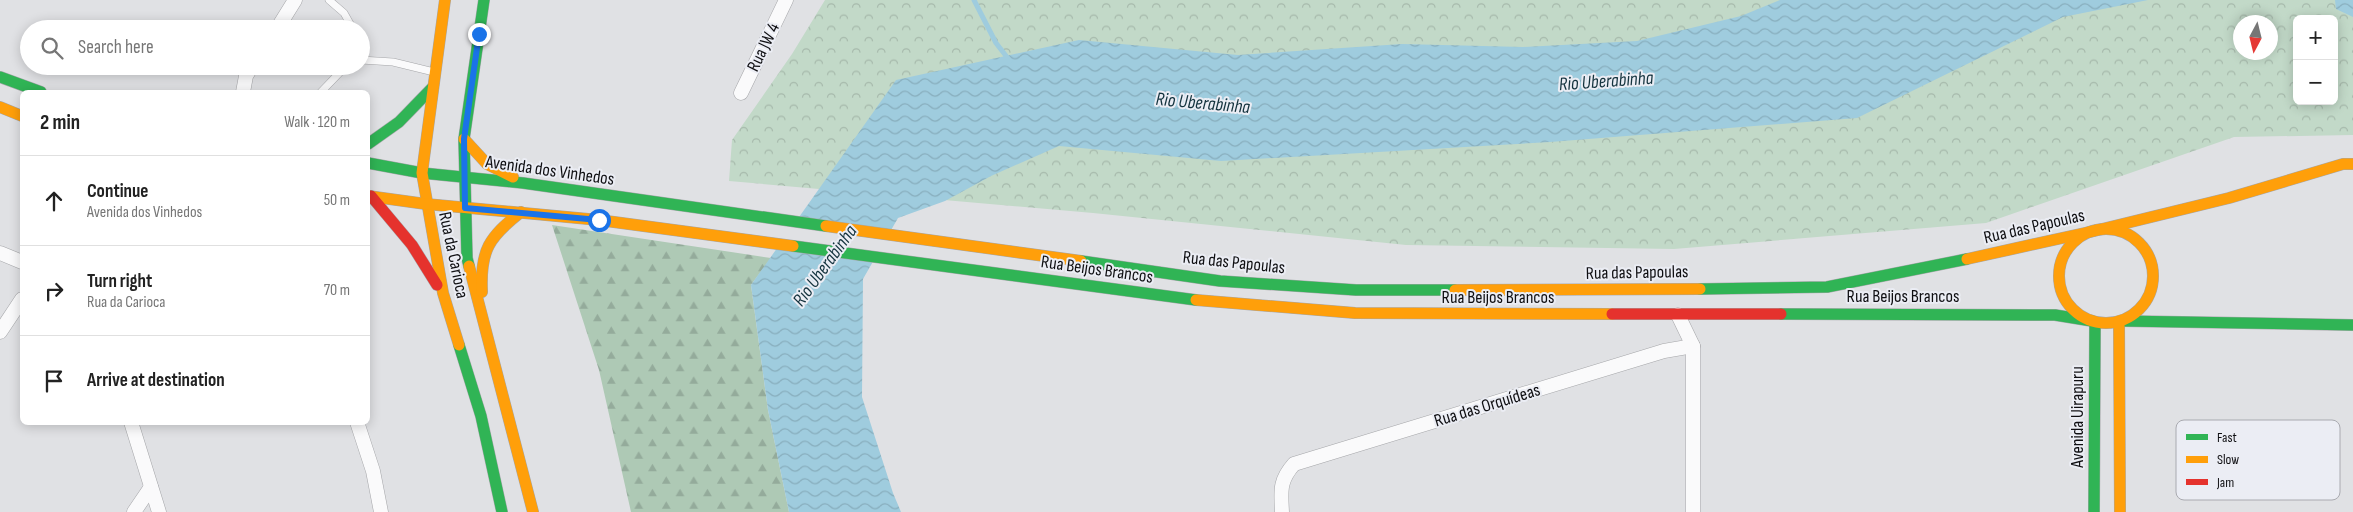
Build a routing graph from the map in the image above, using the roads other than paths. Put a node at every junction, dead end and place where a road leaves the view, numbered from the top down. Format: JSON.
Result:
{"nodes":[{"id":1,"x":296,"y":0,"type":"edge"},
{"id":2,"x":329,"y":0,"type":"edge"},
{"id":3,"x":445,"y":0,"type":"edge"},
{"id":4,"x":484,"y":0,"type":"edge"},
{"id":5,"x":786,"y":0,"type":"edge"},
{"id":6,"x":282,"y":20,"type":"edge"},
{"id":7,"x":348,"y":20,"type":"edge"},
{"id":8,"x":370,"y":60,"type":"edge"},
{"id":9,"x":435,"y":72,"type":"junction"},
{"id":10,"x":248,"y":75,"type":"edge"},
{"id":11,"x":337,"y":75,"type":"edge"},
{"id":12,"x":0,"y":77,"type":"edge"},
{"id":13,"x":433,"y":86,"type":"junction"},
{"id":14,"x":35,"y":90,"type":"edge"},
{"id":15,"x":244,"y":90,"type":"edge"},
{"id":16,"x":323,"y":90,"type":"edge"},
{"id":17,"x":741,"y":93,"type":"dead end"},
{"id":18,"x":0,"y":107,"type":"edge"},
{"id":19,"x":20,"y":115,"type":"edge"},
{"id":20,"x":464,"y":139,"type":"junction"},
{"id":21,"x":370,"y":143,"type":"edge"},
{"id":22,"x":370,"y":163,"type":"edge"},
{"id":23,"x":2353,"y":164,"type":"edge"},
{"id":24,"x":422,"y":173,"type":"junction"},
{"id":25,"x":466,"y":176,"type":"junction"},
{"id":26,"x":523,"y":183,"type":"junction"},
{"id":27,"x":370,"y":196,"type":"edge"},
{"id":28,"x":370,"y":197,"type":"edge"},
{"id":29,"x":426,"y":204,"type":"junction"},
{"id":30,"x":465,"y":208,"type":"junction"},
{"id":31,"x":724,"y":211,"type":"joint"},
{"id":32,"x":521,"y":212,"type":"junction"},
{"id":33,"x":2094,"y":230,"type":"junction"},
{"id":34,"x":0,"y":254,"type":"edge"},
{"id":35,"x":20,"y":261,"type":"edge"},
{"id":36,"x":443,"y":293,"type":"junction"},
{"id":37,"x":20,"y":302,"type":"edge"},
{"id":38,"x":1678,"y":315,"type":"junction"},
{"id":39,"x":2094,"y":322,"type":"junction"},
{"id":40,"x":2121,"y":322,"type":"junction"},
{"id":41,"x":2353,"y":325,"type":"edge"},
{"id":42,"x":0,"y":332,"type":"edge"},
{"id":43,"x":486,"y":335,"type":"junction"},
{"id":44,"x":1694,"y":346,"type":"junction"},
{"id":45,"x":132,"y":425,"type":"edge"},
{"id":46,"x":358,"y":425,"type":"edge"},
{"id":47,"x":151,"y":487,"type":"junction"},
{"id":48,"x":134,"y":512,"type":"edge"},
{"id":49,"x":159,"y":512,"type":"edge"},
{"id":50,"x":381,"y":512,"type":"edge"},
{"id":51,"x":502,"y":512,"type":"edge"},
{"id":52,"x":534,"y":512,"type":"edge"},
{"id":53,"x":1282,"y":512,"type":"edge"},
{"id":54,"x":1693,"y":512,"type":"edge"},
{"id":55,"x":2094,"y":512,"type":"edge"},
{"id":56,"x":2120,"y":512,"type":"edge"}],
"edges":[{"from":1,"to":6,"type":"street"},
{"from":2,"to":7,"type":"lane"},
{"from":3,"to":9,"type":"main road","name":"Rua da Carioca"},
{"from":4,"to":20,"type":"main road","name":"Rua da Carioca"},
{"from":5,"to":17,"type":"street","name":"Rua JW 4"},
{"from":8,"to":9,"type":"lane"},
{"from":9,"to":13,"type":"main road","name":"Rua da Carioca"},
{"from":10,"to":15,"type":"street"},
{"from":11,"to":16,"type":"lane"},
{"from":12,"to":14,"type":"main road"},
{"from":13,"to":21,"type":"main road"},
{"from":13,"to":24,"type":"main road","name":"Rua da Carioca"},
{"from":18,"to":19,"type":"main road"},
{"from":20,"to":25,"type":"main road","name":"Rua da Carioca"},
{"from":20,"to":26,"type":"main road"},
{"from":22,"to":24,"type":"main road","name":"Avenida dos Vinhedos"},
{"from":23,"to":33,"type":"main road","name":"Rua das Papoulas"},
{"from":24,"to":25,"type":"main road","name":"Avenida dos Vinhedos"},
{"from":24,"to":29,"type":"main road","name":"Rua da Carioca"},
{"from":25,"to":26,"type":"main road","name":"Avenida dos Vinhedos"},
{"from":25,"to":30,"type":"main road","name":"Rua da Carioca"},
{"from":26,"to":31,"type":"main road","name":"Avenida dos Vinhedos"},
{"from":27,"to":29,"type":"main road"},
{"from":28,"to":36,"type":"main road"},
{"from":29,"to":30,"type":"main road"},
{"from":29,"to":36,"type":"main road","name":"Rua da Carioca"},
{"from":30,"to":32,"type":"main road"},
{"from":30,"to":43,"type":"main road","name":"Rua da Carioca"},
{"from":31,"to":33,"type":"main road","name":"Rua das Papoulas"},
{"from":32,"to":38,"type":"main road","name":"Rua Beijos Brancos"},
{"from":32,"to":43,"type":"main road"},
{"from":33,"to":39,"type":"main road"},
{"from":33,"to":40,"type":"main road"},
{"from":34,"to":35,"type":"street"},
{"from":36,"to":51,"type":"main road","name":"Rua da Carioca"},
{"from":37,"to":42,"type":"street"},
{"from":38,"to":39,"type":"main road","name":"Rua Beijos Brancos"},
{"from":38,"to":44,"type":"street"},
{"from":39,"to":40,"type":"main road"},
{"from":39,"to":55,"type":"main road","name":"Avenida Uirapuru"},
{"from":40,"to":41,"type":"main road"},
{"from":40,"to":56,"type":"main road"},
{"from":43,"to":52,"type":"main road","name":"Rua da Carioca"},
{"from":44,"to":53,"type":"street","name":"Rua das Orquídeas"},
{"from":44,"to":54,"type":"street"},
{"from":45,"to":47,"type":"street"},
{"from":46,"to":50,"type":"street"},
{"from":47,"to":48,"type":"street"},
{"from":47,"to":49,"type":"street"}]}
